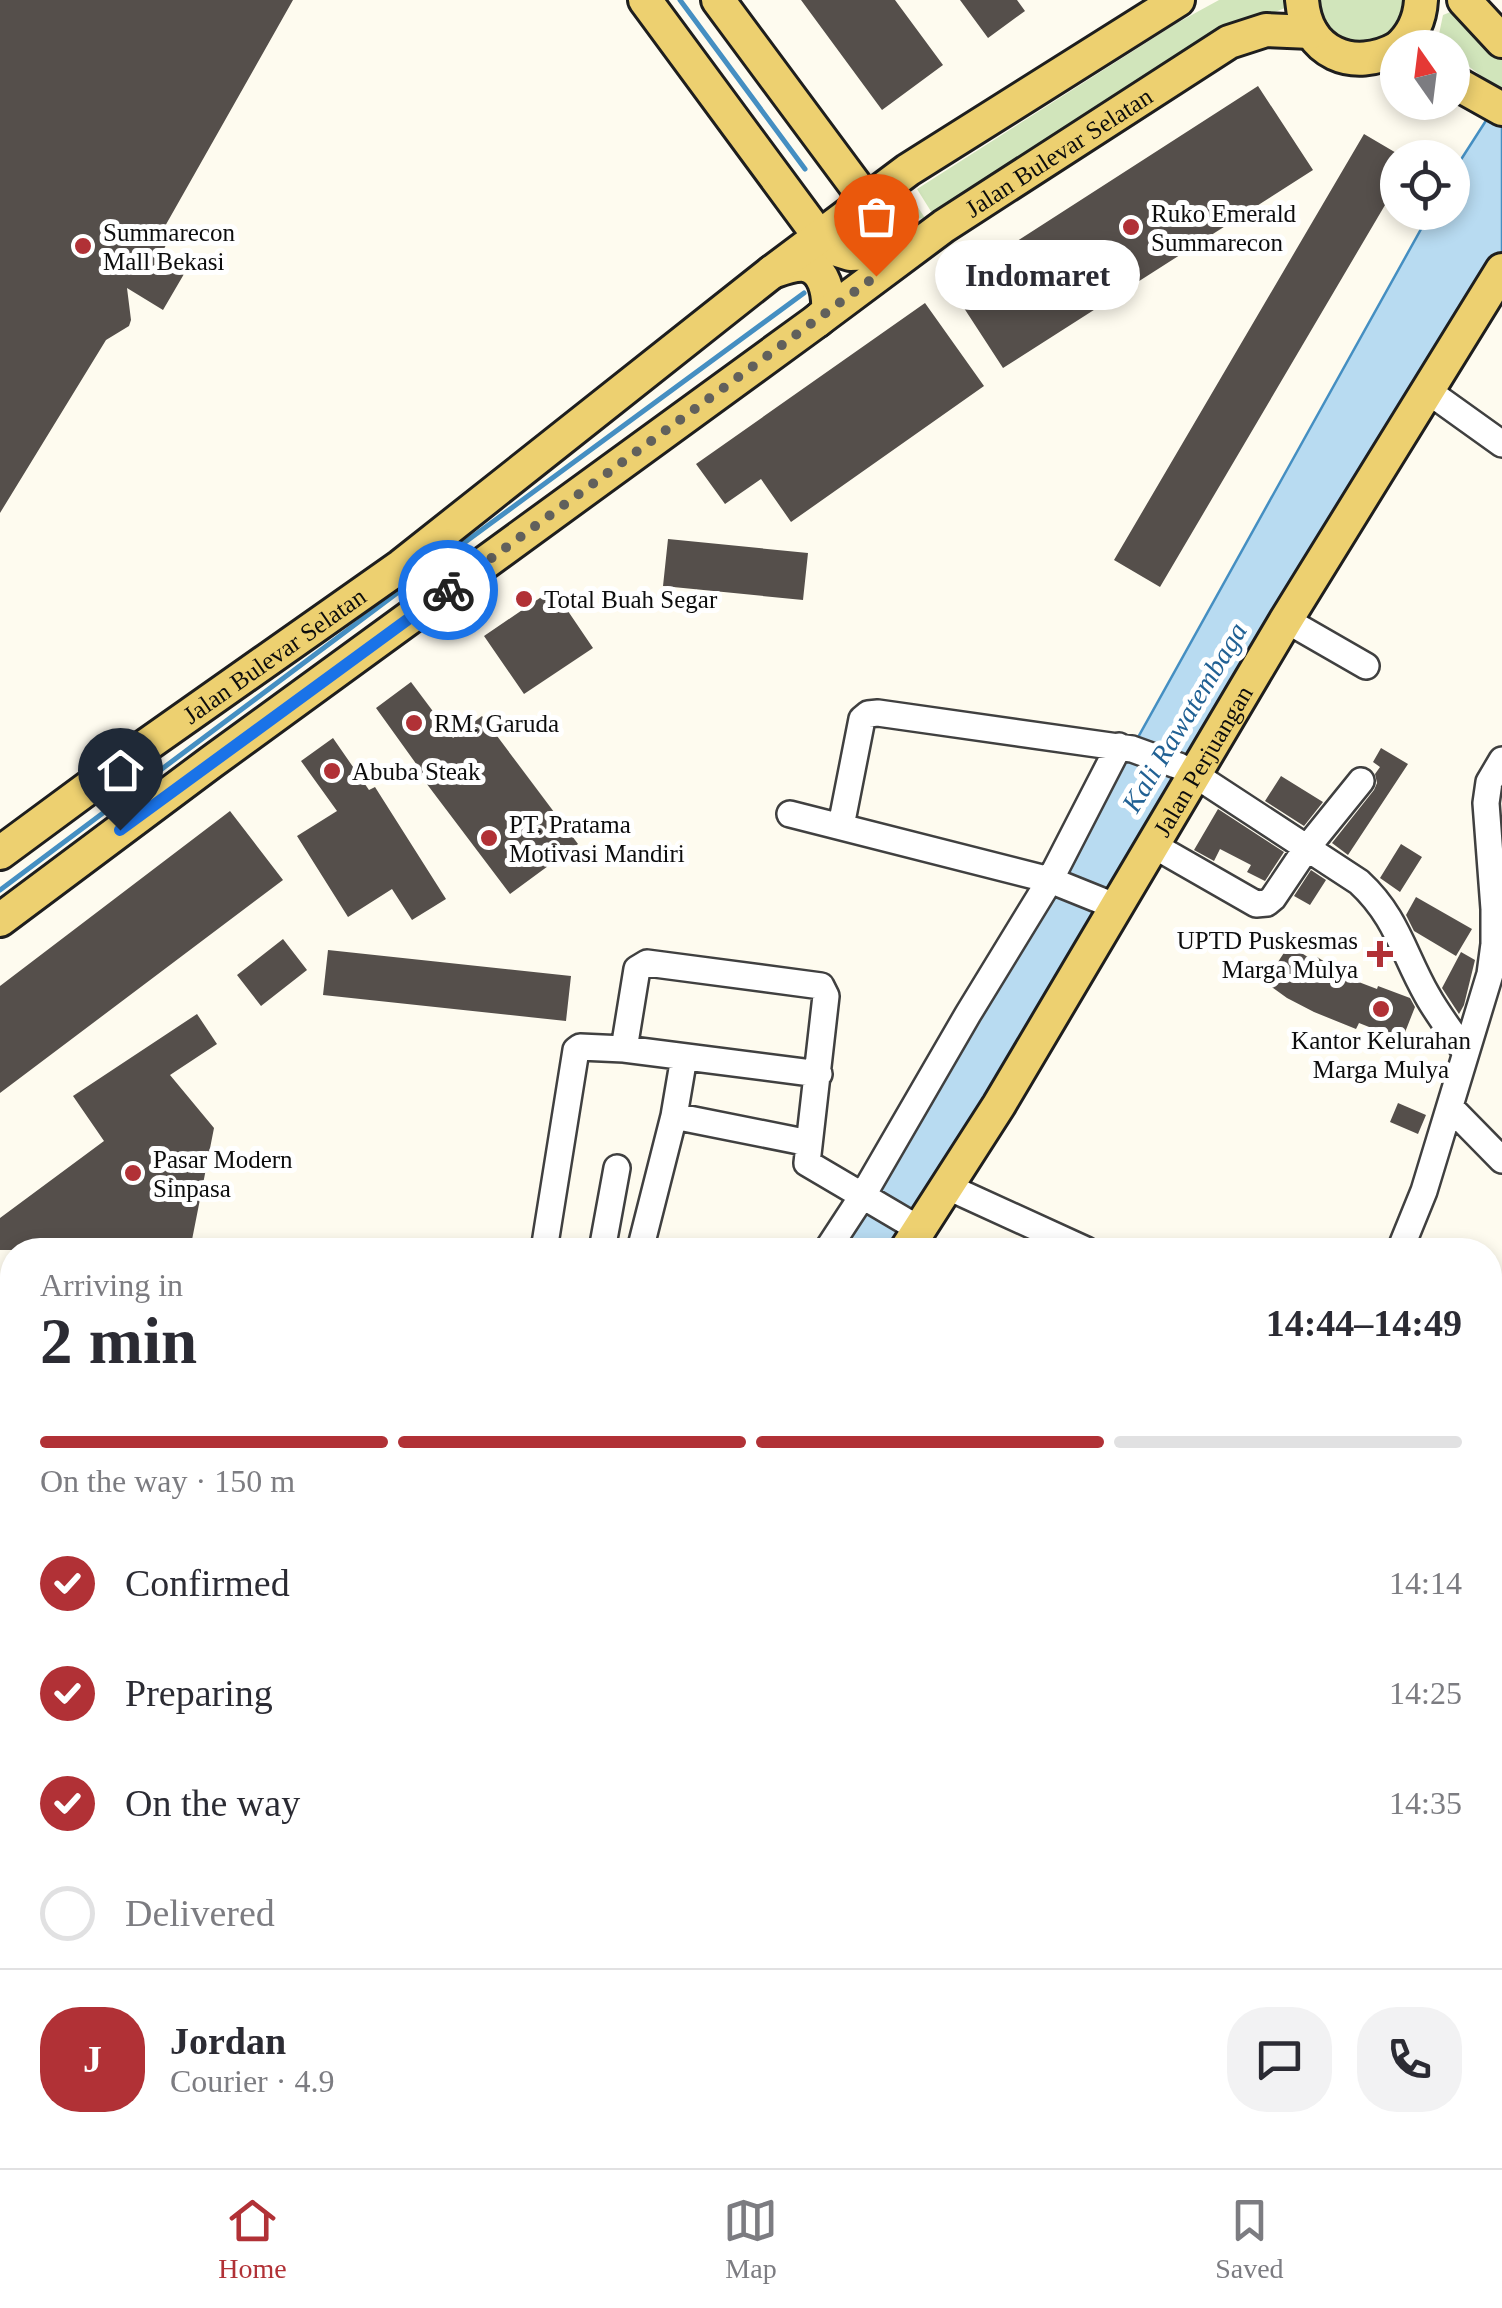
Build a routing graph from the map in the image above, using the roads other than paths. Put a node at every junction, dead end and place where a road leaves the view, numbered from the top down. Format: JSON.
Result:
{"nodes":[{"id":1,"x":645,"y":0,"type":"edge"},
{"id":2,"x":718,"y":0,"type":"edge"},
{"id":3,"x":1178,"y":0,"type":"edge"},
{"id":4,"x":1422,"y":0,"type":"edge"},
{"id":5,"x":1464,"y":0,"type":"edge"},
{"id":6,"x":1282,"y":15,"type":"edge"},
{"id":7,"x":1306,"y":16,"type":"edge"},
{"id":8,"x":1413,"y":30,"type":"edge"},
{"id":9,"x":1502,"y":41,"type":"edge"},
{"id":10,"x":1380,"y":55,"type":"edge"},
{"id":11,"x":1470,"y":91,"type":"edge"},
{"id":12,"x":1502,"y":109,"type":"edge"},
{"id":13,"x":845,"y":173,"type":"junction"},
{"id":14,"x":867,"y":201,"type":"junction"},
{"id":15,"x":811,"y":225,"type":"junction"},
{"id":16,"x":907,"y":252,"type":"junction"},
{"id":17,"x":1502,"y":270,"type":"edge"},
{"id":18,"x":772,"y":272,"type":"junction"},
{"id":19,"x":814,"y":323,"type":"junction"},
{"id":20,"x":1428,"y":391,"type":"junction"},
{"id":21,"x":1502,"y":444,"type":"edge"},
{"id":22,"x":1286,"y":620,"type":"junction"},
{"id":23,"x":1366,"y":666,"type":"dead end"},
{"id":24,"x":1125,"y":748,"type":"junction"},
{"id":25,"x":1502,"y":760,"type":"edge"},
{"id":26,"x":1186,"y":770,"type":"junction"},
{"id":27,"x":1361,"y":781,"type":"dead end"},
{"id":28,"x":790,"y":814,"type":"dead end"},
{"id":29,"x":840,"y":826,"type":"junction"},
{"id":30,"x":1153,"y":845,"type":"junction"},
{"id":31,"x":1306,"y":849,"type":"junction"},
{"id":32,"x":0,"y":853,"type":"edge"},
{"id":33,"x":1057,"y":882,"type":"junction"},
{"id":34,"x":1109,"y":904,"type":"junction"},
{"id":35,"x":0,"y":920,"type":"edge"},
{"id":36,"x":624,"y":1049,"type":"junction"},
{"id":37,"x":1466,"y":1053,"type":"junction"},
{"id":38,"x":684,"y":1057,"type":"junction"},
{"id":39,"x":819,"y":1074,"type":"junction"},
{"id":40,"x":1450,"y":1107,"type":"junction"},
{"id":41,"x":674,"y":1116,"type":"junction"},
{"id":42,"x":808,"y":1144,"type":"junction"},
{"id":43,"x":1502,"y":1160,"type":"edge"},
{"id":44,"x":616,"y":1168,"type":"dead end"},
{"id":45,"x":948,"y":1187,"type":"junction"},
{"id":46,"x":866,"y":1197,"type":"junction"},
{"id":47,"x":911,"y":1234,"type":"edge"},
{"id":48,"x":546,"y":1238,"type":"edge"},
{"id":49,"x":604,"y":1238,"type":"edge"},
{"id":50,"x":643,"y":1238,"type":"edge"},
{"id":51,"x":836,"y":1238,"type":"edge"},
{"id":52,"x":1060,"y":1238,"type":"edge"},
{"id":53,"x":1405,"y":1238,"type":"edge"}],
"edges":[{"from":1,"to":15,"type":"main road"},
{"from":2,"to":13,"type":"main road"},
{"from":3,"to":14,"type":"main road","name":"Jalan Bulevar Selatan"},
{"from":4,"to":8,"type":"main road"},
{"from":5,"to":9,"type":"main road"},
{"from":6,"to":7,"type":"main road","name":"Jalan Bulevar Selatan"},
{"from":6,"to":16,"type":"main road","name":"Jalan Bulevar Selatan"},
{"from":7,"to":10,"type":"main road"},
{"from":11,"to":12,"type":"main road"},
{"from":13,"to":14,"type":"main road"},
{"from":13,"to":15,"type":"main road"},
{"from":14,"to":15,"type":"main road","name":"Jalan Bulevar Selatan"},
{"from":15,"to":16,"type":"main road"},
{"from":15,"to":18,"type":"main road","name":"Jalan Bulevar Selatan"},
{"from":16,"to":19,"type":"main road","name":"Jalan Bulevar Selatan"},
{"from":17,"to":20,"type":"main road","name":"Jalan Perjuangan"},
{"from":18,"to":19,"type":"main road"},
{"from":18,"to":32,"type":"main road","name":"Jalan Bulevar Selatan"},
{"from":19,"to":35,"type":"main road","name":"Jalan Bulevar Selatan"},
{"from":20,"to":21,"type":"street"},
{"from":20,"to":22,"type":"main road","name":"Jalan Perjuangan"},
{"from":22,"to":23,"type":"street"},
{"from":22,"to":26,"type":"main road","name":"Jalan Perjuangan"},
{"from":24,"to":26,"type":"street"},
{"from":24,"to":29,"type":"street"},
{"from":24,"to":33,"type":"street"},
{"from":25,"to":37,"type":"street"},
{"from":26,"to":30,"type":"main road","name":"Jalan Perjuangan"},
{"from":26,"to":31,"type":"street"},
{"from":27,"to":31,"type":"street"},
{"from":28,"to":29,"type":"street"},
{"from":29,"to":33,"type":"street"},
{"from":30,"to":31,"type":"street"},
{"from":30,"to":34,"type":"main road","name":"Jalan Perjuangan"},
{"from":31,"to":37,"type":"street"},
{"from":33,"to":34,"type":"street"},
{"from":33,"to":46,"type":"street"},
{"from":34,"to":45,"type":"main road","name":"Jalan Perjuangan"},
{"from":36,"to":38,"type":"street"},
{"from":36,"to":39,"type":"street"},
{"from":36,"to":48,"type":"street"},
{"from":37,"to":40,"type":"street"},
{"from":38,"to":39,"type":"street"},
{"from":38,"to":41,"type":"street"},
{"from":39,"to":42,"type":"street"},
{"from":40,"to":43,"type":"street"},
{"from":40,"to":53,"type":"street"},
{"from":41,"to":42,"type":"street"},
{"from":41,"to":50,"type":"street"},
{"from":42,"to":46,"type":"street"},
{"from":44,"to":49,"type":"street"},
{"from":45,"to":47,"type":"main road","name":"Jalan Perjuangan"},
{"from":45,"to":52,"type":"street"},
{"from":46,"to":47,"type":"street"},
{"from":46,"to":51,"type":"street"}]}
